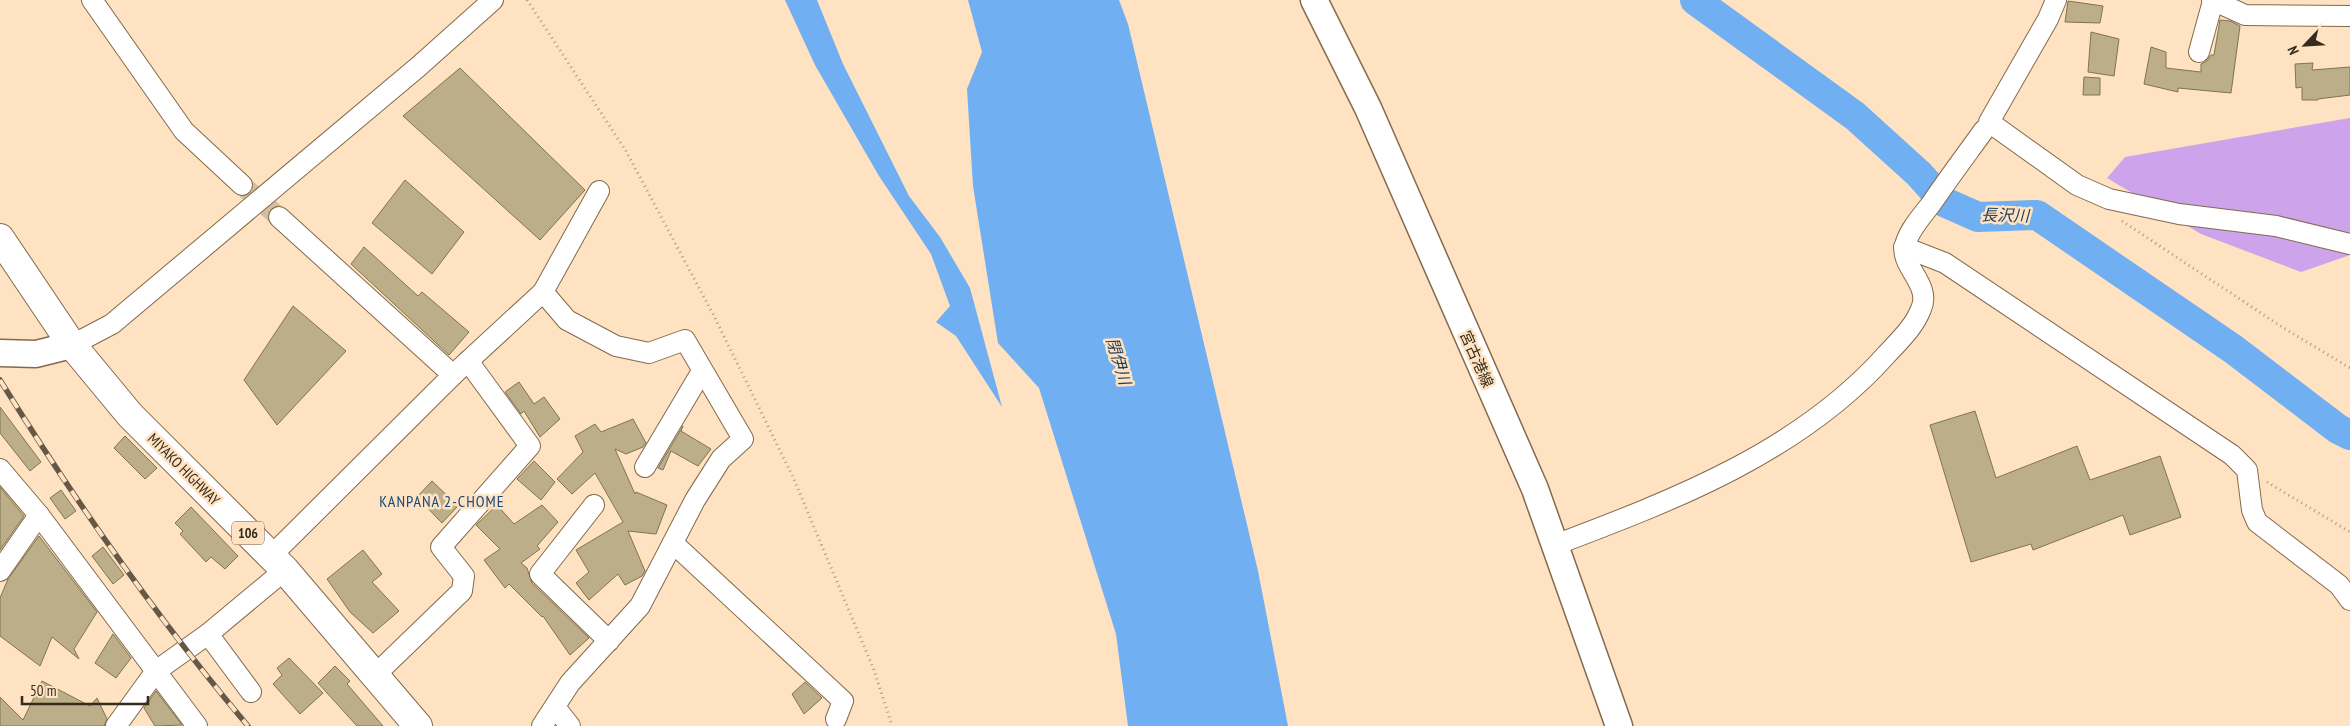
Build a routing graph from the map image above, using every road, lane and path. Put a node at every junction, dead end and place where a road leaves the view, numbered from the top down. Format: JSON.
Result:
{"nodes":[{"id":1,"x":92,"y":0,"type":"edge"},
{"id":2,"x":493,"y":0,"type":"edge"},
{"id":3,"x":528,"y":0,"type":"edge"},
{"id":4,"x":1314,"y":0,"type":"edge"},
{"id":5,"x":2056,"y":0,"type":"edge"},
{"id":6,"x":2212,"y":0,"type":"edge"},
{"id":7,"x":2350,"y":16,"type":"edge"},
{"id":8,"x":2199,"y":52,"type":"dead end"},
{"id":9,"x":1984,"y":130,"type":"dead end"},
{"id":10,"x":242,"y":185,"type":"tunnel mouth"},
{"id":11,"x":599,"y":191,"type":"dead end"},
{"id":12,"x":279,"y":217,"type":"tunnel mouth"},
{"id":13,"x":2119,"y":218,"type":"dead end"},
{"id":14,"x":0,"y":238,"type":"edge"},
{"id":15,"x":2350,"y":244,"type":"edge"},
{"id":16,"x":1904,"y":247,"type":"junction"},
{"id":17,"x":543,"y":292,"type":"junction"},
{"id":18,"x":72,"y":345,"type":"junction"},
{"id":19,"x":7,"y":354,"type":"edge"},
{"id":20,"x":468,"y":361,"type":"junction"},
{"id":21,"x":2350,"y":368,"type":"edge"},
{"id":22,"x":702,"y":370,"type":"junction"},
{"id":23,"x":453,"y":375,"type":"junction"},
{"id":24,"x":645,"y":467,"type":"dead end"},
{"id":25,"x":0,"y":469,"type":"edge"},
{"id":26,"x":2247,"y":470,"type":"junction"},
{"id":27,"x":594,"y":506,"type":"dead end"},
{"id":28,"x":39,"y":515,"type":"junction"},
{"id":29,"x":2350,"y":532,"type":"edge"},
{"id":30,"x":673,"y":543,"type":"junction"},
{"id":31,"x":1555,"y":545,"type":"junction"},
{"id":32,"x":278,"y":563,"type":"junction"},
{"id":33,"x":0,"y":571,"type":"edge"},
{"id":34,"x":2350,"y":600,"type":"edge"},
{"id":35,"x":208,"y":634,"type":"junction"},
{"id":36,"x":608,"y":641,"type":"junction"},
{"id":37,"x":156,"y":672,"type":"junction"},
{"id":38,"x":374,"y":676,"type":"junction"},
{"id":39,"x":250,"y":692,"type":"dead end"},
{"id":40,"x":555,"y":707,"type":"junction"},
{"id":41,"x":836,"y":718,"type":"dead end"},
{"id":42,"x":116,"y":726,"type":"edge"},
{"id":43,"x":197,"y":726,"type":"edge"},
{"id":44,"x":418,"y":726,"type":"edge"},
{"id":45,"x":542,"y":726,"type":"edge"},
{"id":46,"x":570,"y":726,"type":"edge"},
{"id":47,"x":892,"y":726,"type":"edge"},
{"id":48,"x":1619,"y":726,"type":"edge"}],
"edges":[{"from":1,"to":10,"type":"street"},
{"from":2,"to":18,"type":"street"},
{"from":3,"to":47,"type":"path"},
{"from":4,"to":31,"type":"main road","name":"宮古港線"},
{"from":5,"to":15,"type":"street"},
{"from":6,"to":7,"type":"street"},
{"from":6,"to":8,"type":"street"},
{"from":9,"to":16,"type":"street"},
{"from":11,"to":17,"type":"street"},
{"from":12,"to":23,"type":"street"},
{"from":13,"to":21,"type":"path"},
{"from":14,"to":18,"type":"highway","number":"106"},
{"from":16,"to":26,"type":"street"},
{"from":16,"to":31,"type":"street"},
{"from":17,"to":20,"type":"street"},
{"from":17,"to":22,"type":"street"},
{"from":18,"to":19,"type":"main road"},
{"from":18,"to":32,"type":"highway","name":"MIYAKO HIGHWAY","number":"106"},
{"from":20,"to":23,"type":"street"},
{"from":20,"to":38,"type":"street"},
{"from":22,"to":24,"type":"street"},
{"from":22,"to":30,"type":"street"},
{"from":23,"to":32,"type":"street"},
{"from":25,"to":28,"type":"street"},
{"from":26,"to":29,"type":"path"},
{"from":26,"to":34,"type":"street"},
{"from":27,"to":36,"type":"street"},
{"from":28,"to":33,"type":"street"},
{"from":28,"to":37,"type":"street"},
{"from":30,"to":36,"type":"street"},
{"from":30,"to":41,"type":"street"},
{"from":31,"to":48,"type":"main road","name":"宮古港線"},
{"from":32,"to":35,"type":"street"},
{"from":32,"to":38,"type":"highway","name":"MIYAKO HIGHWAY","number":"106"},
{"from":35,"to":37,"type":"street"},
{"from":35,"to":39,"type":"street"},
{"from":36,"to":40,"type":"street"},
{"from":37,"to":42,"type":"street"},
{"from":37,"to":43,"type":"street"},
{"from":38,"to":44,"type":"highway","name":"MIYAKO HIGHWAY","number":"106"},
{"from":40,"to":45,"type":"street"},
{"from":40,"to":46,"type":"street"}]}
